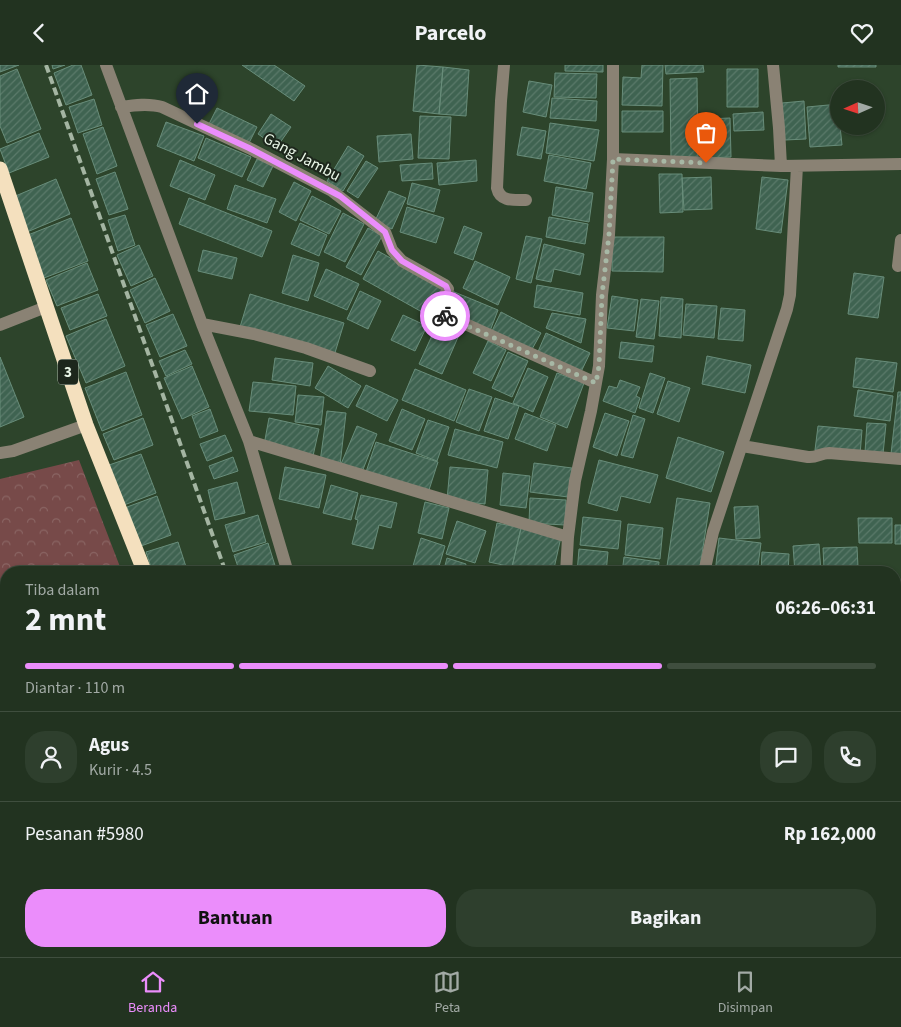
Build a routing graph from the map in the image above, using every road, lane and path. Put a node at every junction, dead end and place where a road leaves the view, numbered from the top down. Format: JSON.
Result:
{"nodes":[{"id":1,"x":106,"y":65,"type":"edge"},
{"id":2,"x":504,"y":65,"type":"edge"},
{"id":3,"x":613,"y":65,"type":"edge"},
{"id":4,"x":773,"y":65,"type":"edge"},
{"id":5,"x":121,"y":107,"type":"junction"},
{"id":6,"x":613,"y":159,"type":"junction"},
{"id":7,"x":901,"y":165,"type":"edge"},
{"id":8,"x":780,"y":166,"type":"junction"},
{"id":9,"x":797,"y":166,"type":"junction"},
{"id":10,"x":0,"y":169,"type":"edge"},
{"id":11,"x":526,"y":200,"type":"dead end"},
{"id":12,"x":901,"y":240,"type":"edge"},
{"id":13,"x":898,"y":266,"type":"dead end"},
{"id":14,"x":46,"y":307,"type":"junction"},
{"id":15,"x":202,"y":324,"type":"junction"},
{"id":16,"x":0,"y":325,"type":"edge"},
{"id":17,"x":370,"y":371,"type":"dead end"},
{"id":18,"x":596,"y":383,"type":"junction"},
{"id":19,"x":86,"y":425,"type":"junction"},
{"id":20,"x":249,"y":441,"type":"junction"},
{"id":21,"x":742,"y":446,"type":"junction"},
{"id":22,"x":0,"y":453,"type":"edge"},
{"id":23,"x":901,"y":459,"type":"edge"},
{"id":24,"x":568,"y":537,"type":"junction"},
{"id":25,"x":142,"y":566,"type":"edge"},
{"id":26,"x":286,"y":566,"type":"edge"},
{"id":27,"x":566,"y":566,"type":"edge"},
{"id":28,"x":706,"y":566,"type":"edge"}],
"edges":[{"from":1,"to":5,"type":"street"},
{"from":2,"to":11,"type":"street"},
{"from":3,"to":6,"type":"street"},
{"from":4,"to":8,"type":"street"},
{"from":5,"to":15,"type":"street"},
{"from":5,"to":18,"type":"street","name":"Gang Jambu"},
{"from":6,"to":8,"type":"street"},
{"from":6,"to":18,"type":"street"},
{"from":7,"to":9,"type":"street"},
{"from":8,"to":9,"type":"street"},
{"from":9,"to":21,"type":"street"},
{"from":10,"to":14,"type":"highway","number":"3"},
{"from":12,"to":13,"type":"street"},
{"from":14,"to":16,"type":"street"},
{"from":14,"to":19,"type":"highway","number":"3"},
{"from":15,"to":17,"type":"street"},
{"from":15,"to":20,"type":"street"},
{"from":18,"to":24,"type":"street"},
{"from":19,"to":22,"type":"street"},
{"from":19,"to":25,"type":"highway","number":"3"},
{"from":20,"to":24,"type":"street"},
{"from":20,"to":26,"type":"street"},
{"from":21,"to":23,"type":"street"},
{"from":21,"to":28,"type":"street"},
{"from":24,"to":27,"type":"street"}]}
